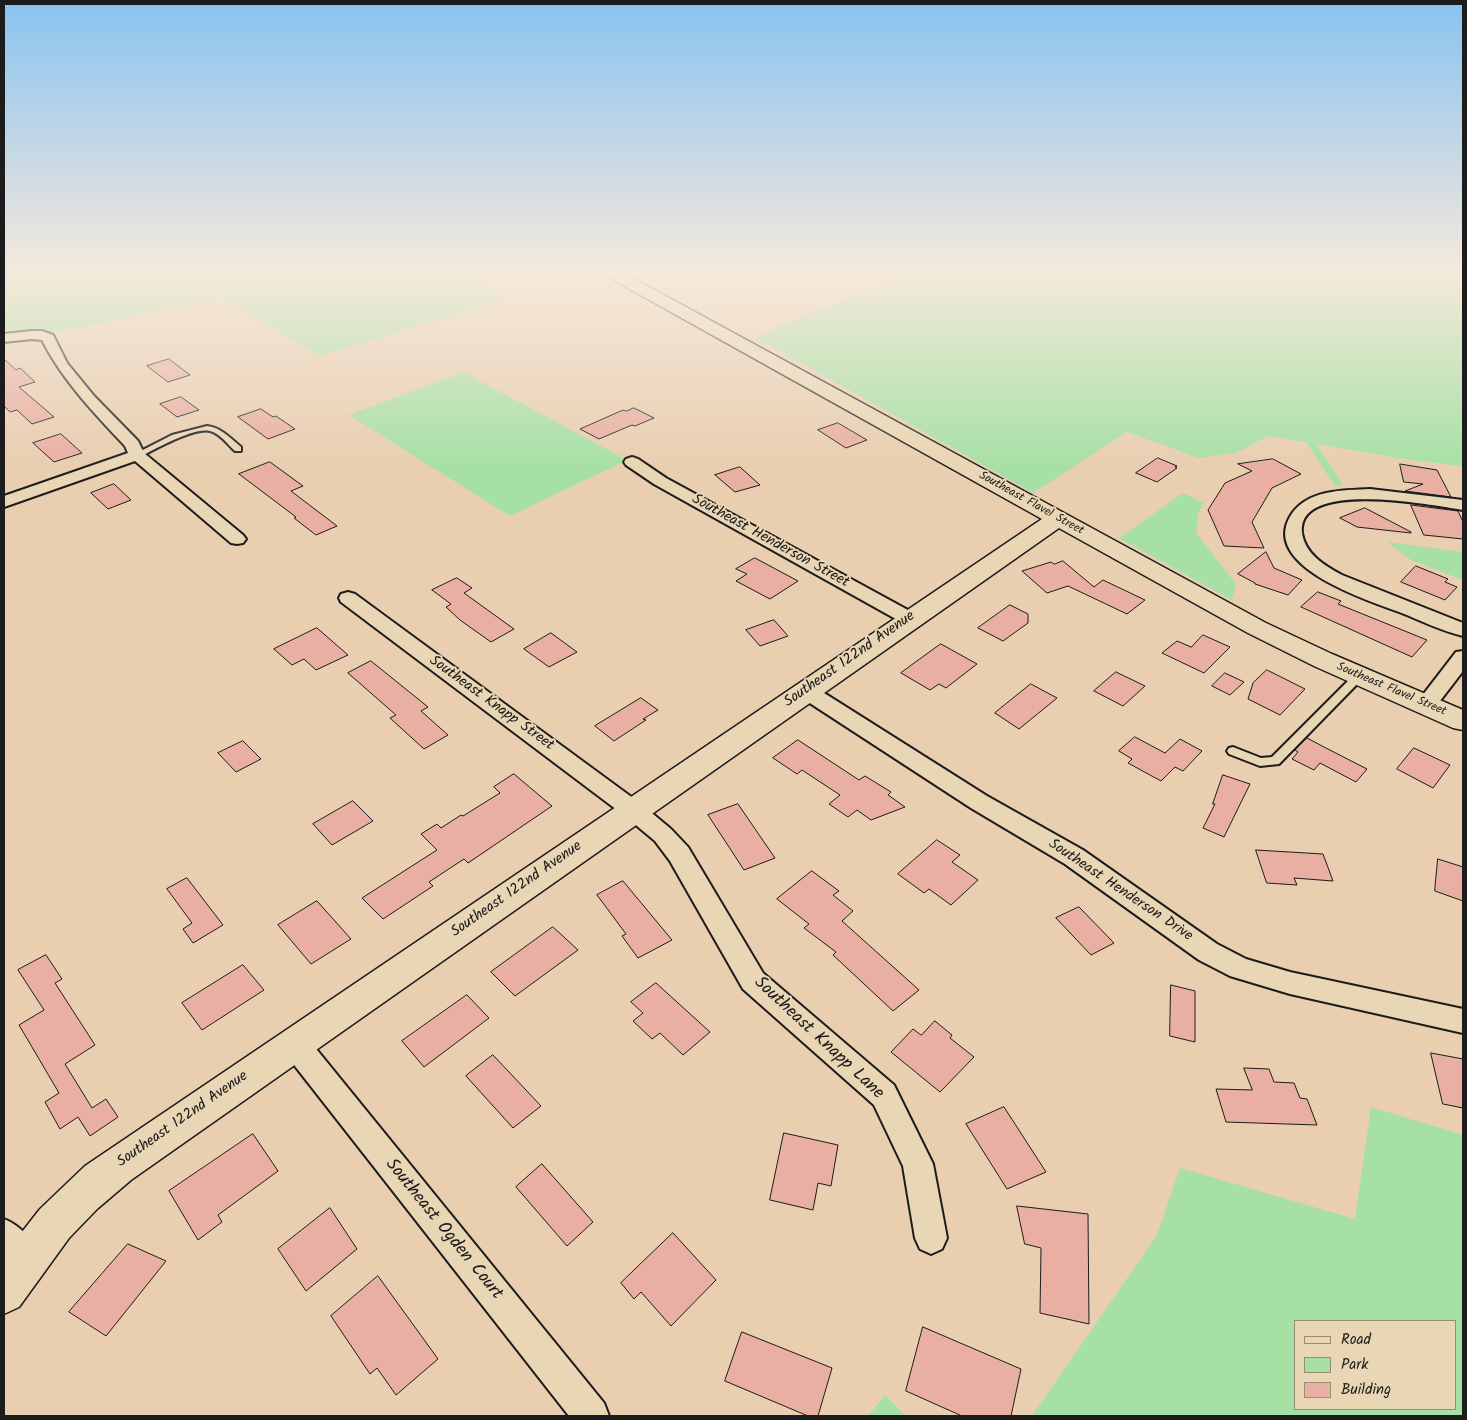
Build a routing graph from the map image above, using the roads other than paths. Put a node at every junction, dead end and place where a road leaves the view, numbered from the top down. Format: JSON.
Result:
{"nodes":[{"id":1,"x":20,"y":336,"type":"edge"},
{"id":2,"x":45,"y":336,"type":"edge"},
{"id":3,"x":728,"y":336,"type":"edge"},
{"id":4,"x":4,"y":338,"type":"edge"},
{"id":5,"x":238,"y":449,"type":"dead end"},
{"id":6,"x":136,"y":455,"type":"junction"},
{"id":7,"x":632,"y":462,"type":"dead end"},
{"id":8,"x":4,"y":502,"type":"edge"},
{"id":9,"x":1463,"y":505,"type":"edge"},
{"id":10,"x":1058,"y":518,"type":"junction"},
{"id":11,"x":238,"y":539,"type":"dead end"},
{"id":12,"x":348,"y":598,"type":"dead end"},
{"id":13,"x":910,"y":619,"type":"junction"},
{"id":14,"x":1463,"y":630,"type":"edge"},
{"id":15,"x":1463,"y":658,"type":"edge"},
{"id":16,"x":1359,"y":676,"type":"junction"},
{"id":17,"x":806,"y":691,"type":"junction"},
{"id":18,"x":1426,"y":705,"type":"junction"},
{"id":19,"x":1463,"y":721,"type":"edge"},
{"id":20,"x":1233,"y":750,"type":"dead end"},
{"id":21,"x":633,"y":810,"type":"junction"},
{"id":22,"x":1463,"y":1021,"type":"edge"},
{"id":23,"x":294,"y":1043,"type":"junction"},
{"id":24,"x":4,"y":1235,"type":"edge"},
{"id":25,"x":931,"y":1238,"type":"dead end"},
{"id":26,"x":26,"y":1260,"type":"junction"},
{"id":27,"x":4,"y":1292,"type":"edge"},
{"id":28,"x":591,"y":1416,"type":"edge"}],
"edges":[{"from":1,"to":4,"type":"street"},
{"from":2,"to":6,"type":"street"},
{"from":3,"to":10,"type":"street","name":"Southeast Flavel Street"},
{"from":5,"to":6,"type":"lane"},
{"from":6,"to":8,"type":"street"},
{"from":6,"to":11,"type":"street"},
{"from":7,"to":13,"type":"street","name":"Southeast Henderson Street"},
{"from":9,"to":14,"type":"street"},
{"from":10,"to":13,"type":"street","name":"Southeast 122nd Avenue"},
{"from":10,"to":16,"type":"street","name":"Southeast Flavel Street"},
{"from":12,"to":21,"type":"street","name":"Southeast Knapp Street"},
{"from":13,"to":17,"type":"street","name":"Southeast 122nd Avenue"},
{"from":15,"to":18,"type":"street"},
{"from":16,"to":18,"type":"street","name":"Southeast Flavel Street"},
{"from":16,"to":20,"type":"lane"},
{"from":17,"to":21,"type":"street","name":"Southeast 122nd Avenue"},
{"from":17,"to":22,"type":"street","name":"Southeast Henderson Drive"},
{"from":18,"to":19,"type":"street","name":"Southeast Flavel Street"},
{"from":21,"to":23,"type":"street","name":"Southeast 122nd Avenue"},
{"from":21,"to":25,"type":"street","name":"Southeast Knapp Lane"},
{"from":23,"to":26,"type":"street","name":"Southeast 122nd Avenue"},
{"from":23,"to":28,"type":"street","name":"Southeast Ogden Court"},
{"from":24,"to":26,"type":"street"},
{"from":26,"to":27,"type":"street","name":"Southeast 122nd Avenue"}]}
